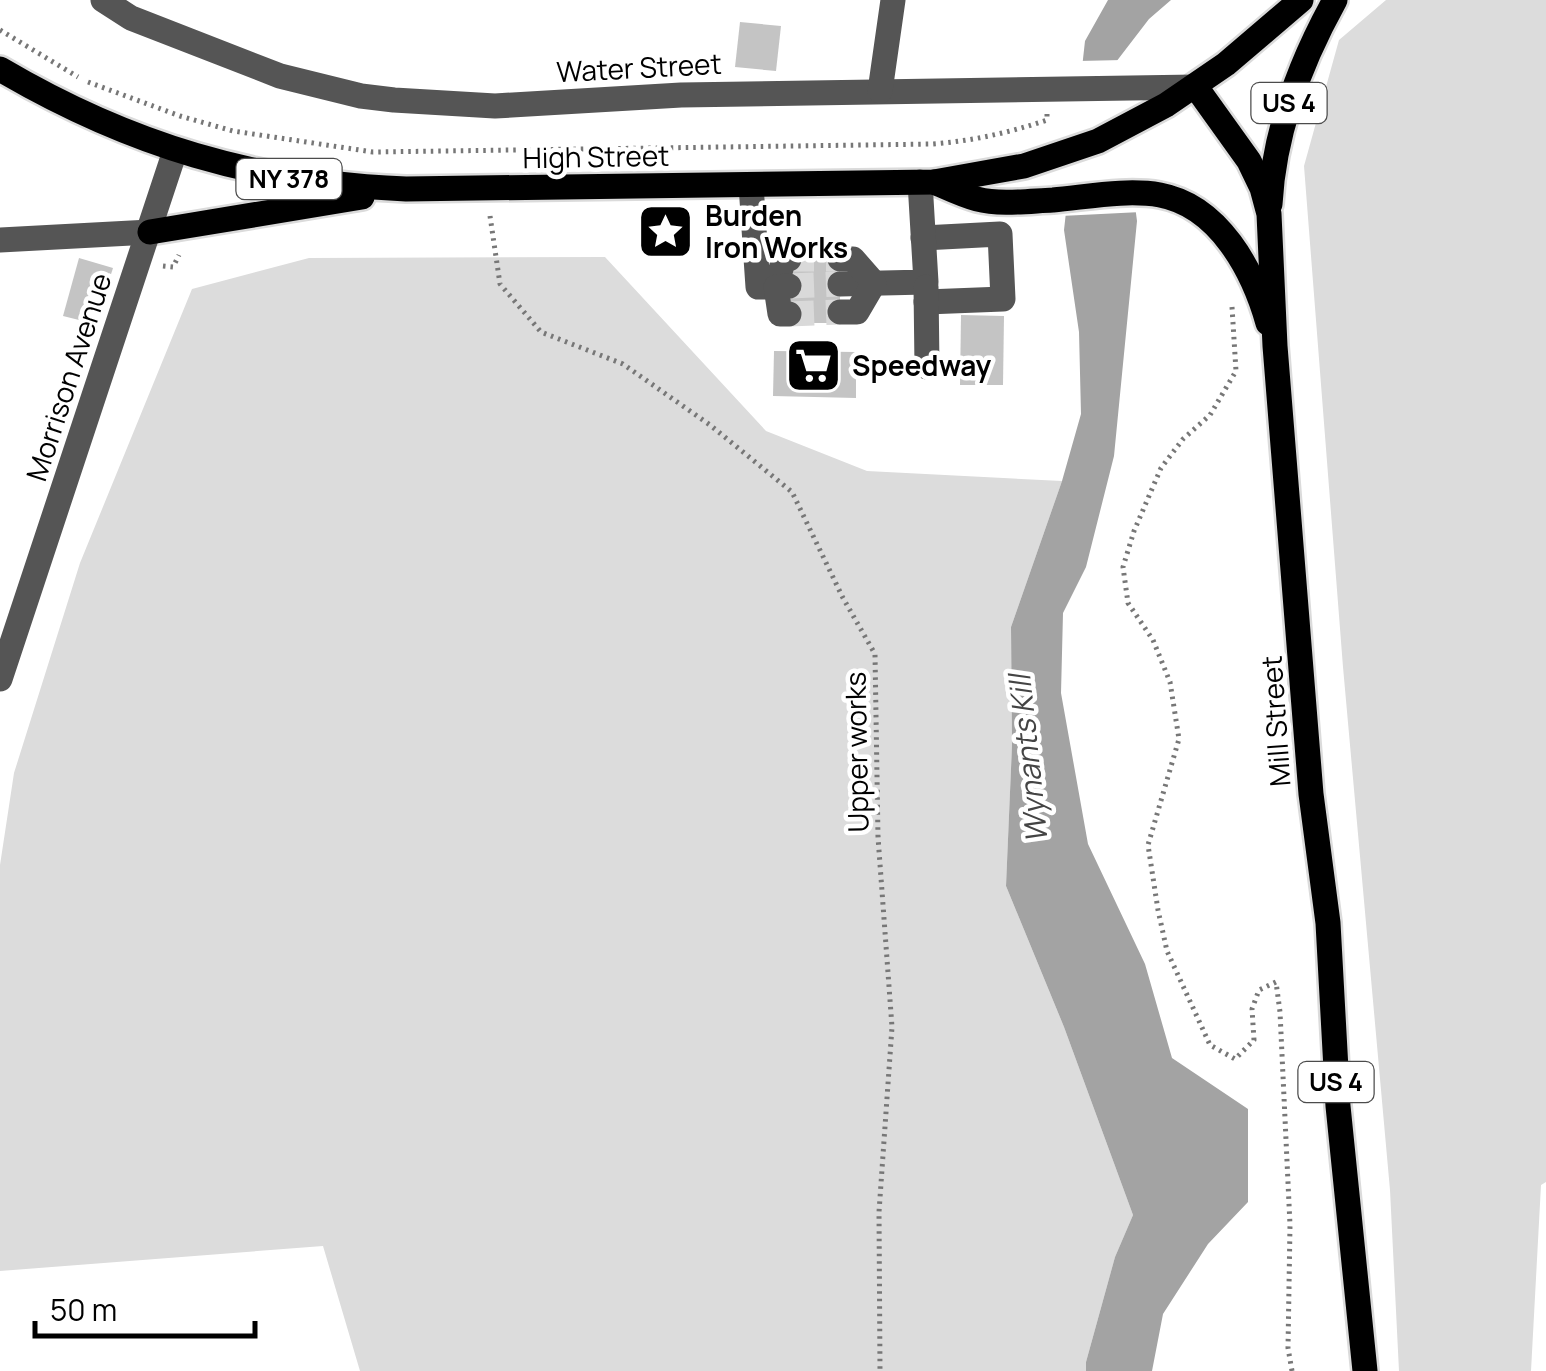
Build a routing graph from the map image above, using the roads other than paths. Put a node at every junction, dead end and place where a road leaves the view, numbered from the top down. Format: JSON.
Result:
{"nodes":[{"id":1,"x":104,"y":0,"type":"edge"},
{"id":2,"x":892,"y":0,"type":"edge"},
{"id":3,"x":1301,"y":0,"type":"edge"},
{"id":4,"x":1335,"y":0,"type":"edge"},
{"id":5,"x":0,"y":69,"type":"edge"},
{"id":6,"x":1196,"y":86,"type":"junction"},
{"id":7,"x":880,"y":90,"type":"junction"},
{"id":8,"x":175,"y":151,"type":"junction"},
{"id":9,"x":927,"y":182,"type":"junction"},
{"id":10,"x":751,"y":185,"type":"junction"},
{"id":11,"x":406,"y":189,"type":"junction"},
{"id":12,"x":1269,"y":214,"type":"junction"},
{"id":13,"x":150,"y":232,"type":"junction"},
{"id":14,"x":924,"y":238,"type":"junction"},
{"id":15,"x":0,"y":240,"type":"edge"},
{"id":16,"x":790,"y":258,"type":"dead end"},
{"id":17,"x":840,"y":272,"type":"tunnel mouth"},
{"id":18,"x":874,"y":283,"type":"junction"},
{"id":19,"x":782,"y":286,"type":"junction"},
{"id":20,"x":926,"y":292,"type":"junction"},
{"id":21,"x":840,"y":312,"type":"tunnel mouth"},
{"id":22,"x":789,"y":314,"type":"dead end"},
{"id":23,"x":1275,"y":346,"type":"junction"},
{"id":24,"x":927,"y":367,"type":"dead end"},
{"id":25,"x":0,"y":680,"type":"edge"},
{"id":26,"x":1366,"y":1371,"type":"edge"}],
"edges":[{"from":1,"to":7,"type":"street","name":"Water Street"},
{"from":2,"to":7,"type":"street"},
{"from":3,"to":6,"type":"main road","number":"US 4"},
{"from":4,"to":12,"type":"main road","number":"US 4"},
{"from":5,"to":8,"type":"main road","name":"High Street","number":"NY 378"},
{"from":6,"to":7,"type":"street","name":"Water Street"},
{"from":6,"to":9,"type":"main road","name":"High Street","number":"NY 378"},
{"from":6,"to":12,"type":"main road","name":"Mill Street","number":"US 4"},
{"from":8,"to":11,"type":"main road","name":"High Street","number":"NY 378"},
{"from":8,"to":13,"type":"street","name":"Morrison Avenue"},
{"from":9,"to":10,"type":"main road","name":"High Street","number":"NY 378"},
{"from":9,"to":14,"type":"street"},
{"from":9,"to":23,"type":"main road"},
{"from":10,"to":11,"type":"main road","name":"High Street","number":"NY 378"},
{"from":10,"to":19,"type":"street"},
{"from":11,"to":13,"type":"main road"},
{"from":12,"to":23,"type":"main road","name":"Mill Street","number":"US 4"},
{"from":13,"to":15,"type":"street"},
{"from":13,"to":25,"type":"street","name":"Morrison Avenue"},
{"from":14,"to":20,"type":"street"},
{"from":14,"to":20,"type":"street"},
{"from":16,"to":19,"type":"street"},
{"from":17,"to":18,"type":"street"},
{"from":18,"to":20,"type":"street"},
{"from":18,"to":21,"type":"street"},
{"from":19,"to":22,"type":"street"},
{"from":20,"to":24,"type":"street"},
{"from":23,"to":26,"type":"main road","name":"Mill Street","number":"US 4"}]}
